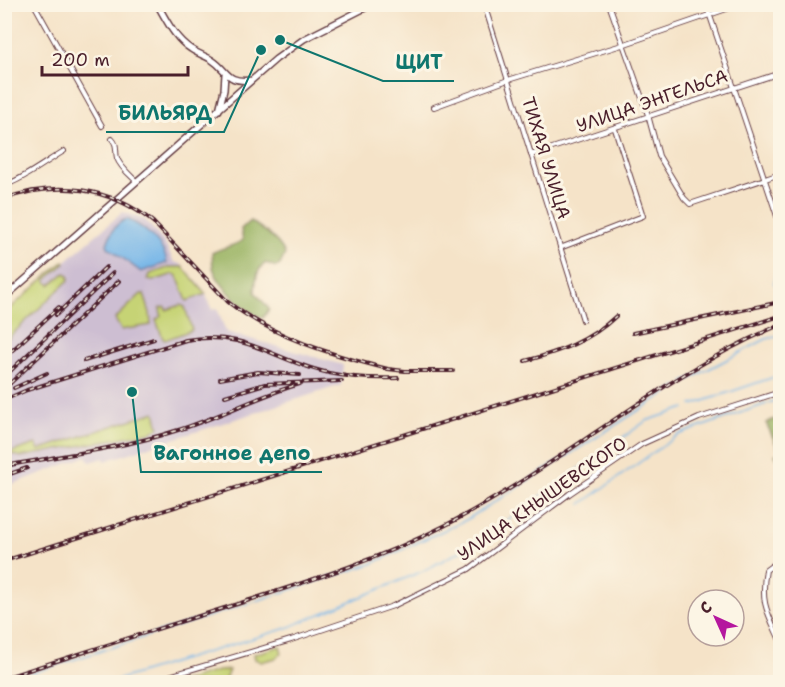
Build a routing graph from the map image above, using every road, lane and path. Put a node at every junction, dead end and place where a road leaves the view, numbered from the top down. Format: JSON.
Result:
{"nodes":[{"id":1,"x":34,"y":4,"type":"edge"},
{"id":2,"x":158,"y":4,"type":"edge"},
{"id":3,"x":373,"y":4,"type":"edge"},
{"id":4,"x":484,"y":4,"type":"edge"},
{"id":5,"x":609,"y":4,"type":"edge"},
{"id":6,"x":706,"y":4,"type":"edge"},
{"id":7,"x":741,"y":4,"type":"edge"},
{"id":8,"x":709,"y":15,"type":"junction"},
{"id":9,"x":622,"y":45,"type":"junction"},
{"id":10,"x":780,"y":73,"type":"edge"},
{"id":11,"x":225,"y":74,"type":"junction"},
{"id":12,"x":253,"y":80,"type":"junction"},
{"id":13,"x":508,"y":80,"type":"junction"},
{"id":14,"x":734,"y":88,"type":"junction"},
{"id":15,"x":224,"y":90,"type":"junction"},
{"id":16,"x":233,"y":98,"type":"junction"},
{"id":17,"x":434,"y":106,"type":"dead end"},
{"id":18,"x":219,"y":110,"type":"junction"},
{"id":19,"x":648,"y":115,"type":"junction"},
{"id":20,"x":102,"y":126,"type":"dead end"},
{"id":21,"x":615,"y":129,"type":"junction"},
{"id":22,"x":112,"y":139,"type":"dead end"},
{"id":23,"x":64,"y":150,"type":"dead end"},
{"id":24,"x":531,"y":155,"type":"junction"},
{"id":25,"x":780,"y":174,"type":"edge"},
{"id":26,"x":765,"y":179,"type":"junction"},
{"id":27,"x":136,"y":181,"type":"junction"},
{"id":28,"x":4,"y":185,"type":"edge"},
{"id":29,"x":780,"y":225,"type":"edge"},
{"id":30,"x":561,"y":248,"type":"junction"},
{"id":31,"x":4,"y":298,"type":"edge"},
{"id":32,"x":583,"y":320,"type":"dead end"},
{"id":33,"x":780,"y":392,"type":"edge"},
{"id":34,"x":780,"y":560,"type":"edge"},
{"id":35,"x":780,"y":640,"type":"edge"},
{"id":36,"x":149,"y":682,"type":"edge"}],
"edges":[{"from":1,"to":20,"type":"street"},
{"from":2,"to":11,"type":"street"},
{"from":3,"to":12,"type":"street"},
{"from":4,"to":13,"type":"street","name":"ТИХАЯ УЛИЦА"},
{"from":5,"to":9,"type":"street"},
{"from":6,"to":8,"type":"street"},
{"from":7,"to":8,"type":"street"},
{"from":8,"to":9,"type":"street"},
{"from":8,"to":14,"type":"street"},
{"from":9,"to":13,"type":"street"},
{"from":9,"to":19,"type":"street"},
{"from":10,"to":14,"type":"street","name":"УЛИЦА ЭНГЕЛЬСА"},
{"from":11,"to":12,"type":"street"},
{"from":11,"to":15,"type":"street"},
{"from":12,"to":16,"type":"street"},
{"from":13,"to":17,"type":"street"},
{"from":13,"to":24,"type":"street","name":"ТИХАЯ УЛИЦА"},
{"from":14,"to":19,"type":"street","name":"УЛИЦА ЭНГЕЛЬСА"},
{"from":14,"to":26,"type":"street"},
{"from":15,"to":16,"type":"street"},
{"from":15,"to":18,"type":"street"},
{"from":16,"to":18,"type":"street"},
{"from":18,"to":27,"type":"street"},
{"from":19,"to":21,"type":"street","name":"УЛИЦА ЭНГЕЛЬСА"},
{"from":19,"to":26,"type":"street"},
{"from":21,"to":24,"type":"street","name":"УЛИЦА ЭНГЕЛЬСА"},
{"from":21,"to":30,"type":"street"},
{"from":22,"to":27,"type":"street"},
{"from":23,"to":28,"type":"street"},
{"from":24,"to":30,"type":"street","name":"ТИХАЯ УЛИЦА"},
{"from":25,"to":26,"type":"street"},
{"from":26,"to":29,"type":"street"},
{"from":27,"to":31,"type":"street"},
{"from":30,"to":32,"type":"street","name":"ТИХАЯ УЛИЦА"},
{"from":33,"to":36,"type":"street","name":"УЛИЦА КНЫШЕВСКОГО"},
{"from":34,"to":35,"type":"street"}]}
